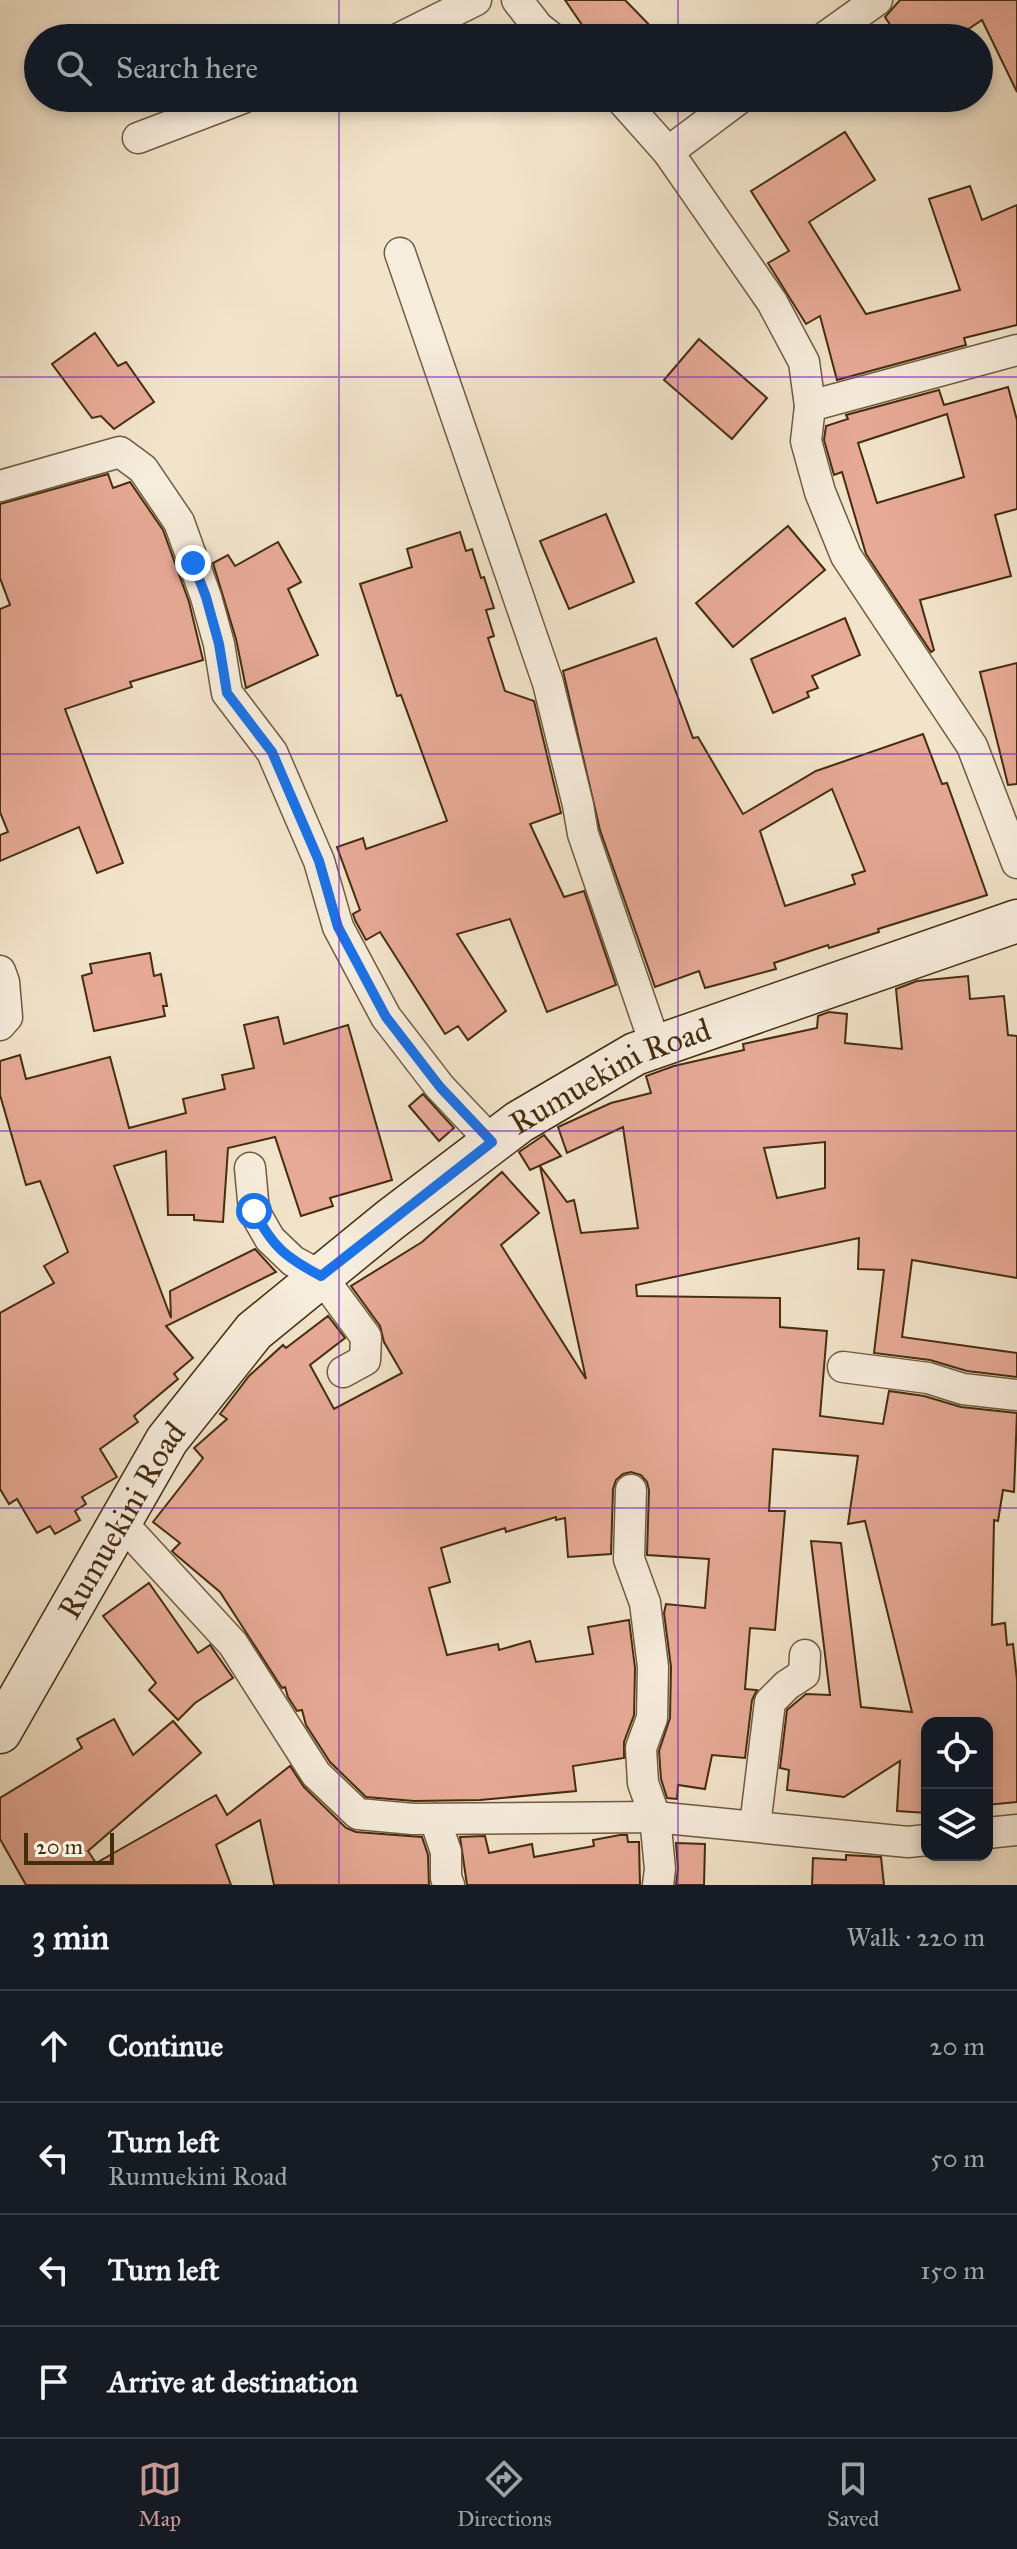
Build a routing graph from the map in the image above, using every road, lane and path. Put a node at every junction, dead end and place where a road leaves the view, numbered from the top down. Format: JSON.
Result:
{"nodes":[{"id":1,"x":476,"y":0,"type":"edge"},
{"id":2,"x":517,"y":0,"type":"edge"},
{"id":3,"x":877,"y":0,"type":"edge"},
{"id":4,"x":428,"y":24,"type":"edge"},
{"id":5,"x":536,"y":24,"type":"edge"},
{"id":6,"x":844,"y":24,"type":"edge"},
{"id":7,"x":206,"y":112,"type":"edge"},
{"id":8,"x":632,"y":112,"type":"edge"},
{"id":9,"x":721,"y":112,"type":"edge"},
{"id":10,"x":138,"y":138,"type":"dead end"},
{"id":11,"x":668,"y":152,"type":"junction"},
{"id":12,"x":400,"y":253,"type":"dead end"},
{"id":13,"x":1017,"y":350,"type":"edge"},
{"id":14,"x":810,"y":406,"type":"junction"},
{"id":15,"x":0,"y":486,"type":"edge"},
{"id":16,"x":1017,"y":863,"type":"edge"},
{"id":17,"x":1017,"y":921,"type":"edge"},
{"id":18,"x":0,"y":971,"type":"edge"},
{"id":19,"x":0,"y":1025,"type":"edge"},
{"id":20,"x":656,"y":1047,"type":"junction"},
{"id":21,"x":492,"y":1142,"type":"junction"},
{"id":22,"x":250,"y":1168,"type":"dead end"},
{"id":23,"x":321,"y":1276,"type":"junction"},
{"id":24,"x":843,"y":1367,"type":"dead end"},
{"id":25,"x":343,"y":1372,"type":"dead end"},
{"id":26,"x":1017,"y":1395,"type":"edge"},
{"id":27,"x":631,"y":1490,"type":"dead end"},
{"id":28,"x":121,"y":1522,"type":"junction"},
{"id":29,"x":805,"y":1655,"type":"dead end"},
{"id":30,"x":0,"y":1732,"type":"edge"},
{"id":31,"x":655,"y":1817,"type":"junction"},
{"id":32,"x":435,"y":1819,"type":"junction"},
{"id":33,"x":755,"y":1826,"type":"junction"},
{"id":34,"x":1017,"y":1830,"type":"edge"},
{"id":35,"x":993,"y":1832,"type":"edge"},
{"id":36,"x":921,"y":1841,"type":"edge"},
{"id":37,"x":449,"y":1885,"type":"edge"},
{"id":38,"x":658,"y":1885,"type":"edge"}],
"edges":[{"from":1,"to":4,"type":"street"},
{"from":2,"to":5,"type":"street"},
{"from":3,"to":6,"type":"street"},
{"from":7,"to":10,"type":"street"},
{"from":8,"to":11,"type":"street"},
{"from":9,"to":11,"type":"street"},
{"from":11,"to":14,"type":"street"},
{"from":12,"to":20,"type":"street"},
{"from":13,"to":14,"type":"street"},
{"from":14,"to":16,"type":"street"},
{"from":15,"to":21,"type":"street"},
{"from":17,"to":20,"type":"street","name":"Rumuekini Road"},
{"from":18,"to":19,"type":"street"},
{"from":20,"to":21,"type":"street","name":"Rumuekini Road"},
{"from":21,"to":23,"type":"street","name":"Rumuekini Road"},
{"from":22,"to":23,"type":"street"},
{"from":23,"to":25,"type":"street"},
{"from":23,"to":28,"type":"street","name":"Rumuekini Road"},
{"from":24,"to":26,"type":"street"},
{"from":27,"to":31,"type":"street"},
{"from":28,"to":30,"type":"street","name":"Rumuekini Road"},
{"from":28,"to":32,"type":"street"},
{"from":29,"to":33,"type":"street"},
{"from":31,"to":32,"type":"street"},
{"from":31,"to":33,"type":"street"},
{"from":31,"to":38,"type":"street"},
{"from":32,"to":37,"type":"street"},
{"from":33,"to":36,"type":"street"},
{"from":34,"to":35,"type":"street"}]}
